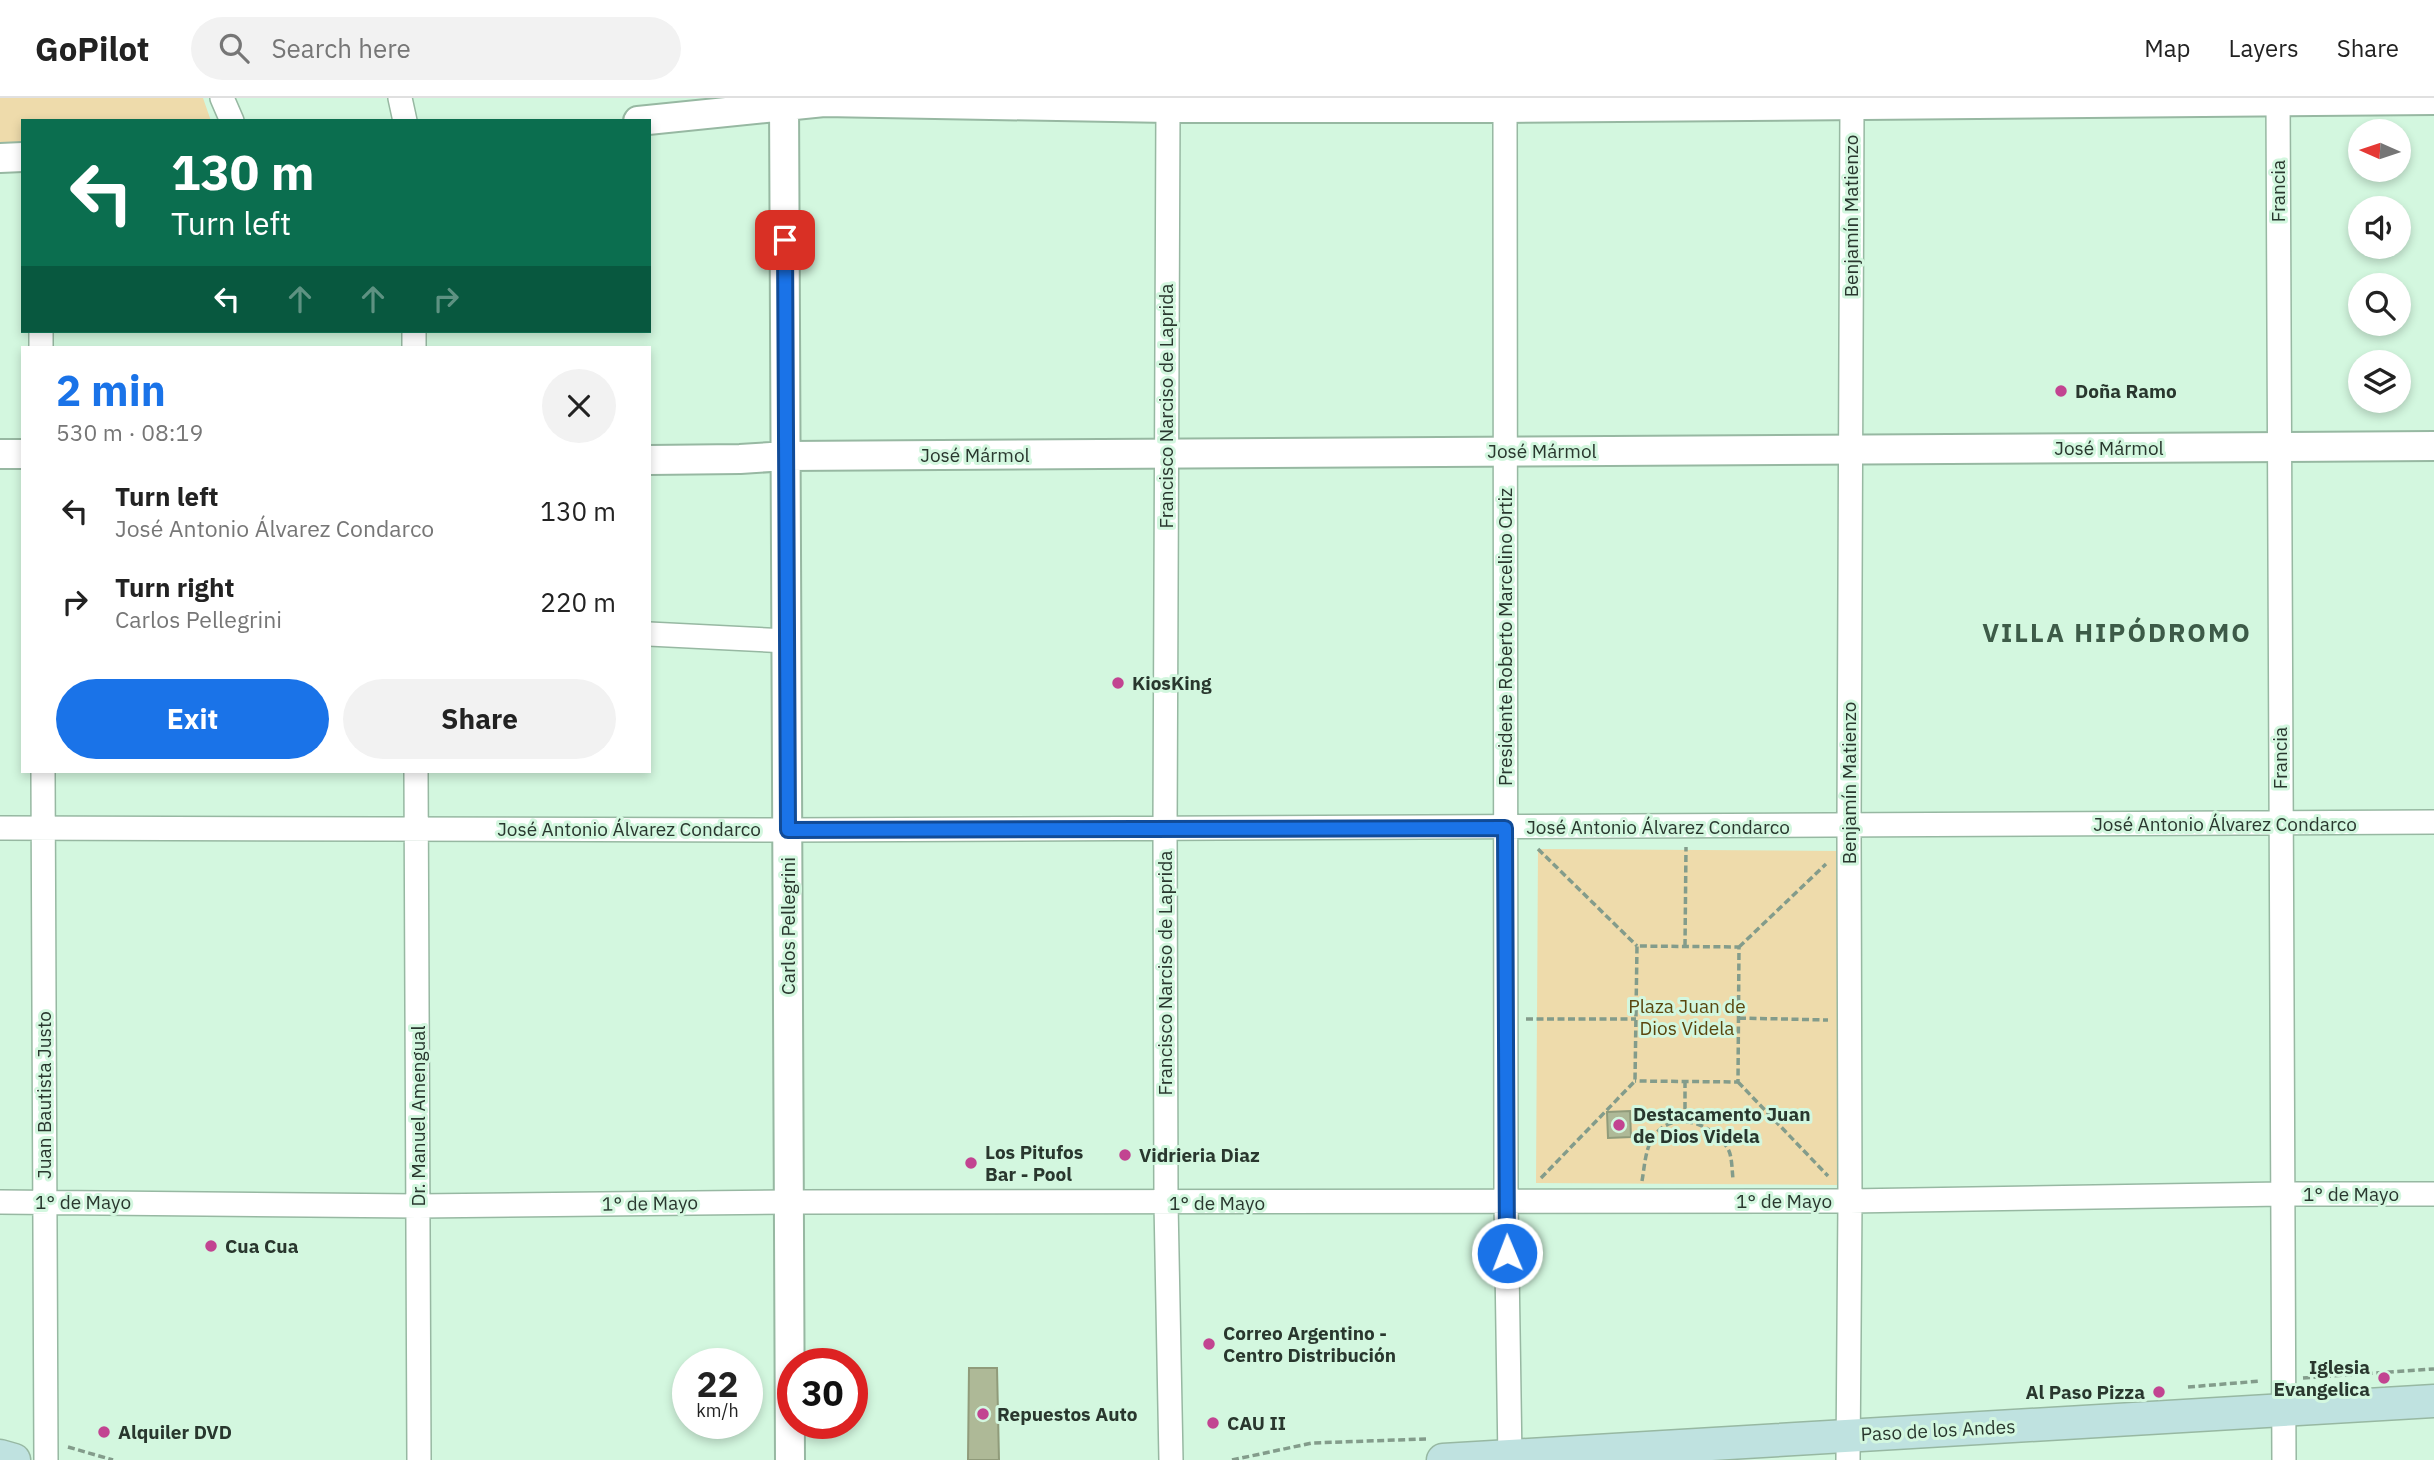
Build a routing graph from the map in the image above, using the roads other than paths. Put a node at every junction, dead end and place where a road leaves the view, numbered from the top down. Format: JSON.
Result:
{"nodes":[{"id":1,"x":222,"y":98,"type":"edge"},
{"id":2,"x":400,"y":98,"type":"edge"},
{"id":3,"x":2278,"y":99,"type":"edge"},
{"id":4,"x":2434,"y":100,"type":"edge"},
{"id":5,"x":1959,"y":101,"type":"edge"},
{"id":6,"x":784,"y":102,"type":"edge"},
{"id":7,"x":1223,"y":103,"type":"edge"},
{"id":8,"x":1652,"y":103,"type":"edge"},
{"id":9,"x":1852,"y":106,"type":"junction"},
{"id":10,"x":1168,"y":108,"type":"junction"},
{"id":11,"x":1505,"y":108,"type":"junction"},
{"id":12,"x":231,"y":119,"type":"edge"},
{"id":13,"x":405,"y":119,"type":"edge"},
{"id":14,"x":651,"y":119,"type":"edge"},
{"id":15,"x":21,"y":157,"type":"edge"},
{"id":16,"x":0,"y":158,"type":"edge"},
{"id":17,"x":2279,"y":446,"type":"junction"},
{"id":18,"x":2434,"y":446,"type":"edge"},
{"id":19,"x":1849,"y":450,"type":"junction"},
{"id":20,"x":1506,"y":452,"type":"junction"},
{"id":21,"x":1166,"y":453,"type":"junction"},
{"id":22,"x":0,"y":454,"type":"edge"},
{"id":23,"x":21,"y":454,"type":"edge"},
{"id":24,"x":787,"y":456,"type":"junction"},
{"id":25,"x":651,"y":460,"type":"edge"},
{"id":26,"x":651,"y":634,"type":"edge"},
{"id":27,"x":787,"y":641,"type":"junction"},
{"id":28,"x":43,"y":773,"type":"edge"},
{"id":29,"x":416,"y":773,"type":"edge"},
{"id":30,"x":2434,"y":822,"type":"edge"},
{"id":31,"x":2280,"y":824,"type":"junction"},
{"id":32,"x":1849,"y":826,"type":"junction"},
{"id":33,"x":0,"y":828,"type":"edge"},
{"id":34,"x":43,"y":828,"type":"junction"},
{"id":35,"x":1505,"y":828,"type":"junction"},
{"id":36,"x":416,"y":829,"type":"junction"},
{"id":37,"x":1165,"y":829,"type":"junction"},
{"id":38,"x":788,"y":830,"type":"junction"},
{"id":39,"x":1844,"y":1193,"type":"junction"},
{"id":40,"x":2282,"y":1194,"type":"junction"},
{"id":41,"x":2434,"y":1194,"type":"edge"},
{"id":42,"x":1506,"y":1201,"type":"junction"},
{"id":43,"x":0,"y":1202,"type":"edge"},
{"id":44,"x":44,"y":1202,"type":"junction"},
{"id":45,"x":789,"y":1202,"type":"junction"},
{"id":46,"x":1166,"y":1203,"type":"junction"},
{"id":47,"x":418,"y":1206,"type":"junction"},
{"id":48,"x":2434,"y":1401,"type":"edge"},
{"id":49,"x":2283,"y":1410,"type":"junction"},
{"id":50,"x":1848,"y":1448,"type":"edge"},
{"id":51,"x":0,"y":1456,"type":"edge"},
{"id":52,"x":1510,"y":1457,"type":"edge"},
{"id":53,"x":14,"y":1460,"type":"edge"},
{"id":54,"x":46,"y":1460,"type":"edge"},
{"id":55,"x":419,"y":1460,"type":"edge"},
{"id":56,"x":790,"y":1460,"type":"edge"},
{"id":57,"x":1171,"y":1460,"type":"edge"},
{"id":58,"x":1443,"y":1460,"type":"edge"},
{"id":59,"x":2284,"y":1460,"type":"edge"}],
"edges":[{"from":1,"to":12,"type":"street"},
{"from":2,"to":13,"type":"street"},
{"from":3,"to":4,"type":"street"},
{"from":3,"to":5,"type":"street"},
{"from":3,"to":17,"type":"street","name":"Francia"},
{"from":5,"to":9,"type":"street"},
{"from":6,"to":10,"type":"street"},
{"from":6,"to":14,"type":"street"},
{"from":6,"to":24,"type":"street","name":"Carlos Pellegrini"},
{"from":7,"to":10,"type":"street"},
{"from":7,"to":11,"type":"street"},
{"from":8,"to":9,"type":"street"},
{"from":8,"to":11,"type":"street"},
{"from":9,"to":19,"type":"street","name":"Benjamín Matienzo"},
{"from":10,"to":21,"type":"street","name":"Francisco Narciso de Laprida"},
{"from":11,"to":20,"type":"street","name":"Presidente Roberto Marcelino Ortiz"},
{"from":15,"to":16,"type":"street"},
{"from":17,"to":18,"type":"street","name":"José Mármol"},
{"from":17,"to":19,"type":"street","name":"José Mármol"},
{"from":17,"to":31,"type":"street","name":"Francia"},
{"from":19,"to":20,"type":"street","name":"José Mármol"},
{"from":19,"to":32,"type":"street","name":"Benjamín Matienzo"},
{"from":20,"to":21,"type":"street","name":"José Mármol"},
{"from":20,"to":35,"type":"street","name":"Presidente Roberto Marcelino Ortiz"},
{"from":21,"to":24,"type":"street","name":"José Mármol"},
{"from":21,"to":37,"type":"street","name":"Francisco Narciso de Laprida"},
{"from":22,"to":23,"type":"street"},
{"from":24,"to":25,"type":"street","name":"José Mármol"},
{"from":24,"to":27,"type":"street","name":"Carlos Pellegrini"},
{"from":26,"to":27,"type":"street"},
{"from":27,"to":38,"type":"street","name":"Carlos Pellegrini"},
{"from":28,"to":34,"type":"street","name":"Juan Bautista Justo"},
{"from":29,"to":36,"type":"street","name":"Dr. Manuel Amengual"},
{"from":30,"to":31,"type":"street","name":"José Antonio Álvarez Condarco"},
{"from":31,"to":32,"type":"street","name":"José Antonio Álvarez Condarco"},
{"from":31,"to":40,"type":"street","name":"Francia"},
{"from":32,"to":35,"type":"street","name":"José Antonio Álvarez Condarco"},
{"from":32,"to":39,"type":"street","name":"Benjamín Matienzo"},
{"from":33,"to":34,"type":"street","name":"José Antonio Álvarez Condarco"},
{"from":34,"to":36,"type":"street","name":"José Antonio Álvarez Condarco"},
{"from":34,"to":44,"type":"street","name":"Juan Bautista Justo"},
{"from":35,"to":37,"type":"street","name":"José Antonio Álvarez Condarco"},
{"from":35,"to":42,"type":"street","name":"Presidente Roberto Marcelino Ortiz"},
{"from":36,"to":38,"type":"street","name":"José Antonio Álvarez Condarco"},
{"from":36,"to":47,"type":"street","name":"Dr. Manuel Amengual"},
{"from":37,"to":38,"type":"street","name":"José Antonio Álvarez Condarco"},
{"from":37,"to":46,"type":"street","name":"Francisco Narciso de Laprida"},
{"from":38,"to":45,"type":"street","name":"Carlos Pellegrini"},
{"from":39,"to":40,"type":"street","name":"1° de Mayo"},
{"from":39,"to":42,"type":"street","name":"1° de Mayo"},
{"from":39,"to":50,"type":"street","name":"Benjamín Matienzo"},
{"from":40,"to":41,"type":"street","name":"1° de Mayo"},
{"from":40,"to":49,"type":"street","name":"Francia"},
{"from":42,"to":46,"type":"street","name":"1° de Mayo"},
{"from":42,"to":52,"type":"street","name":"Presidente Roberto Marcelino Ortiz"},
{"from":43,"to":44,"type":"street","name":"1° de Mayo"},
{"from":44,"to":47,"type":"street","name":"1° de Mayo"},
{"from":44,"to":54,"type":"street","name":"Juan Bautista Justo"},
{"from":45,"to":46,"type":"street","name":"1° de Mayo"},
{"from":45,"to":47,"type":"street","name":"1° de Mayo"},
{"from":45,"to":56,"type":"street","name":"Carlos Pellegrini"},
{"from":46,"to":57,"type":"street","name":"Francisco Narciso de Laprida"},
{"from":47,"to":55,"type":"street","name":"Dr. Manuel Amengual"},
{"from":48,"to":49,"type":"main road","name":"Paso de los Andes"},
{"from":49,"to":50,"type":"main road","name":"Paso de los Andes"},
{"from":49,"to":59,"type":"street","name":"Francia"},
{"from":50,"to":52,"type":"main road","name":"Paso de los Andes"},
{"from":51,"to":53,"type":"main road"},
{"from":52,"to":58,"type":"main road","name":"Paso de los Andes"}]}
